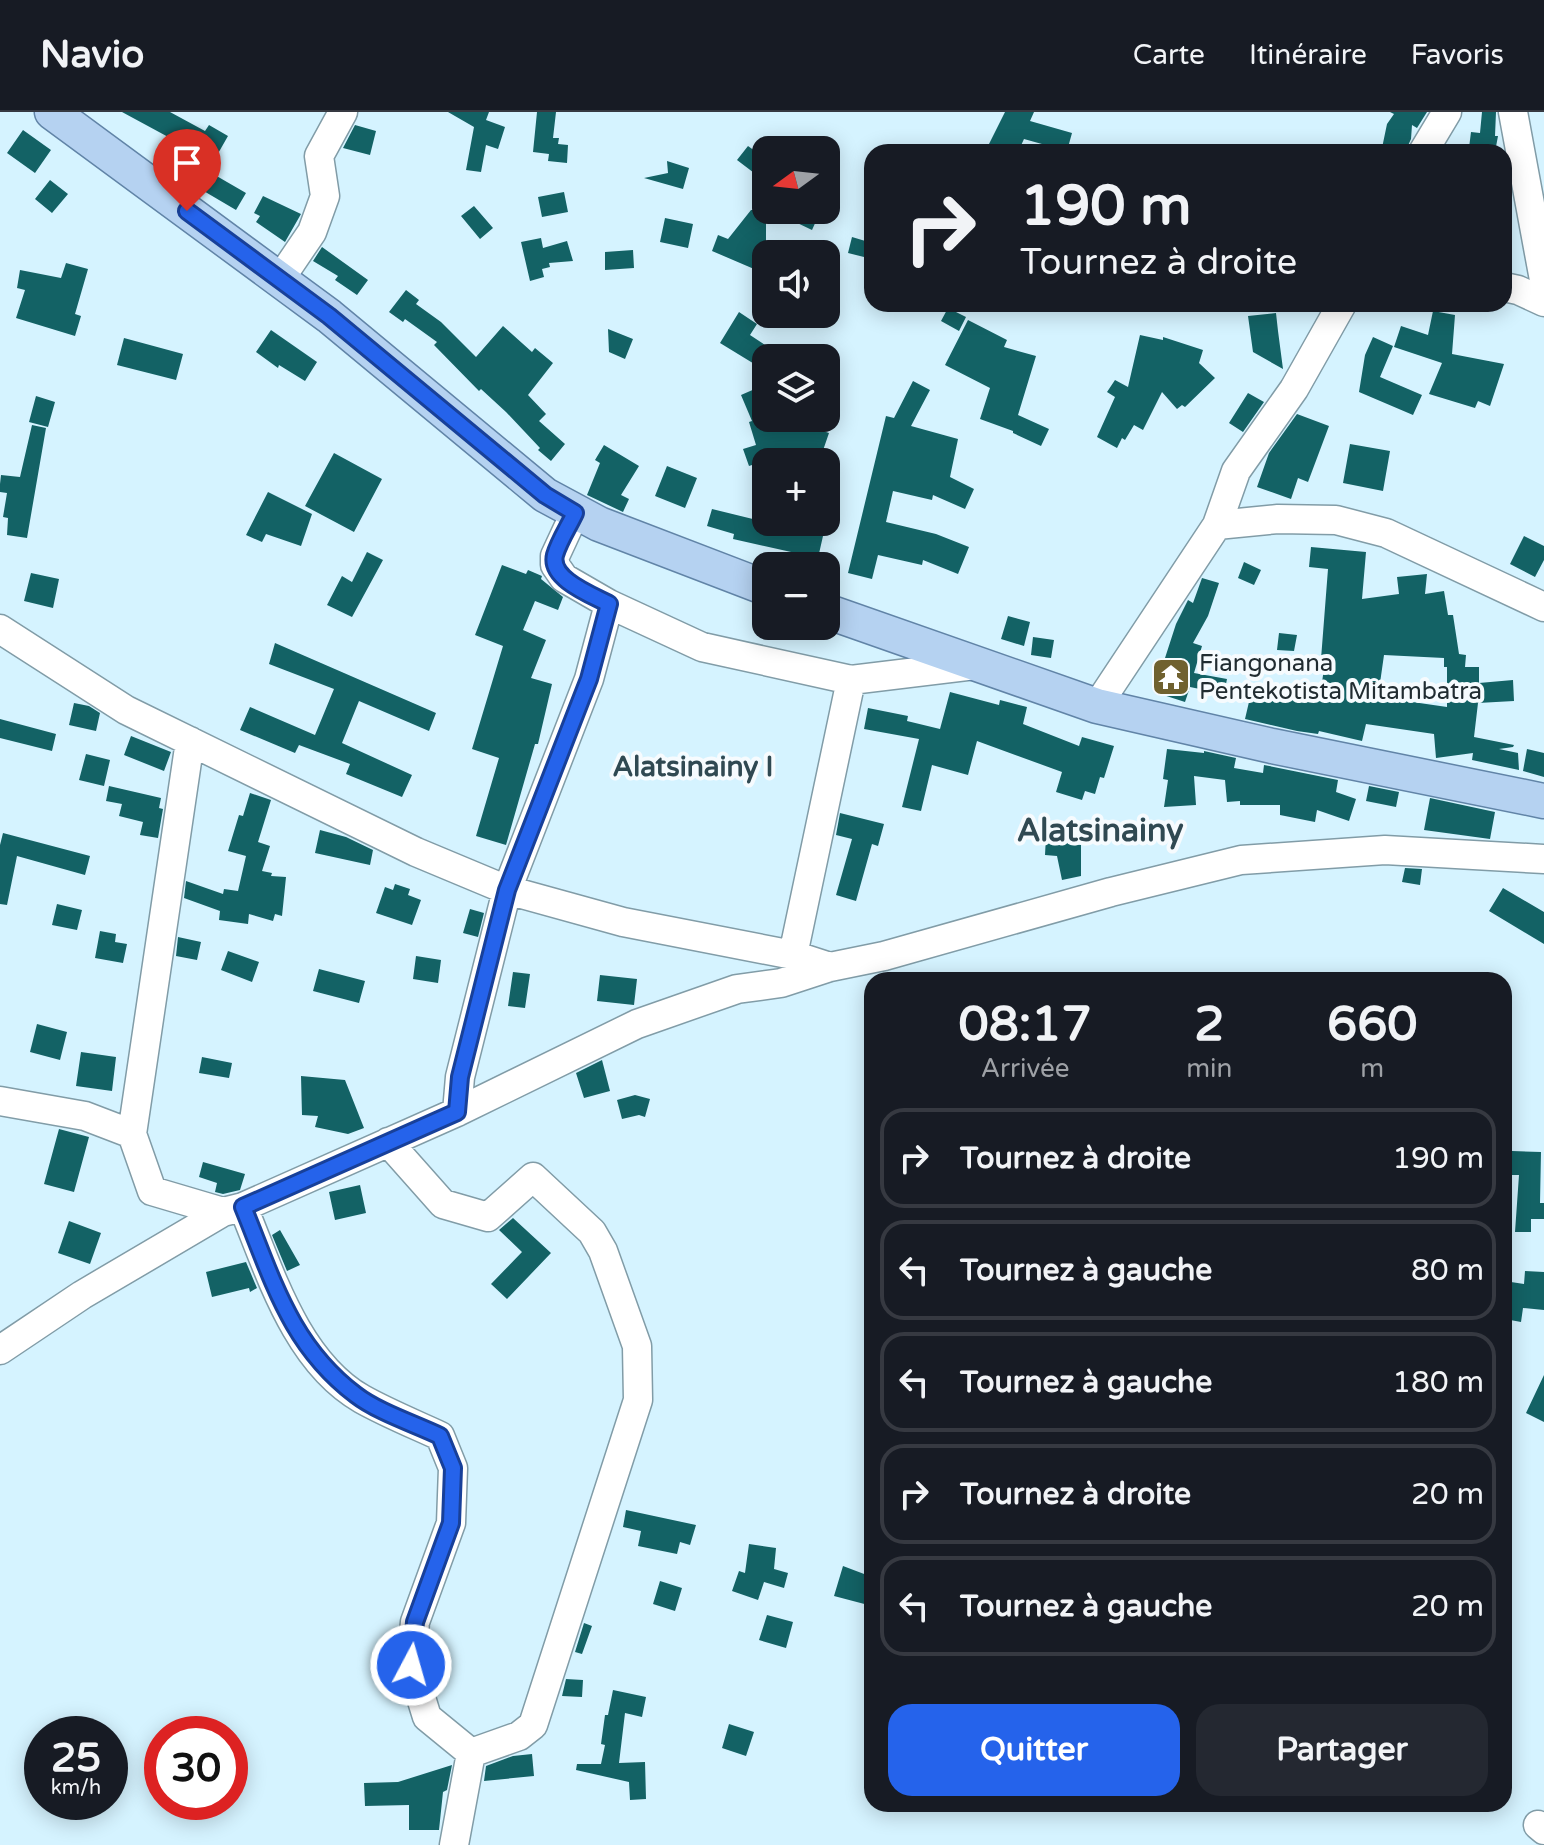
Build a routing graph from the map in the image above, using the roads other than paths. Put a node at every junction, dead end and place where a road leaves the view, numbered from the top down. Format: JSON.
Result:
{"nodes":[{"id":1,"x":52,"y":112,"type":"edge"},
{"id":2,"x":343,"y":112,"type":"edge"},
{"id":3,"x":1447,"y":112,"type":"edge"},
{"id":4,"x":1513,"y":112,"type":"edge"},
{"id":5,"x":1428,"y":144,"type":"edge"},
{"id":6,"x":280,"y":279,"type":"junction"},
{"id":7,"x":1544,"y":280,"type":"edge"},
{"id":8,"x":1512,"y":289,"type":"edge"},
{"id":9,"x":1544,"y":302,"type":"edge"},
{"id":10,"x":1337,"y":312,"type":"edge"},
{"id":11,"x":575,"y":513,"type":"junction"},
{"id":12,"x":1217,"y":525,"type":"junction"},
{"id":13,"x":752,"y":583,"type":"edge"},
{"id":14,"x":609,"y":604,"type":"junction"},
{"id":15,"x":1544,"y":607,"type":"edge"},
{"id":16,"x":840,"y":616,"type":"edge"},
{"id":17,"x":0,"y":629,"type":"edge"},
{"id":18,"x":975,"y":665,"type":"junction"},
{"id":19,"x":851,"y":680,"type":"junction"},
{"id":20,"x":1097,"y":706,"type":"junction"},
{"id":21,"x":190,"y":741,"type":"junction"},
{"id":22,"x":1544,"y":801,"type":"edge"},
{"id":23,"x":1544,"y":859,"type":"edge"},
{"id":24,"x":507,"y":890,"type":"junction"},
{"id":25,"x":793,"y":955,"type":"junction"},
{"id":26,"x":830,"y":967,"type":"junction"},
{"id":27,"x":0,"y":1101,"type":"edge"},
{"id":28,"x":457,"y":1112,"type":"junction"},
{"id":29,"x":132,"y":1134,"type":"junction"},
{"id":30,"x":388,"y":1142,"type":"junction"},
{"id":31,"x":233,"y":1209,"type":"junction"},
{"id":32,"x":0,"y":1350,"type":"edge"},
{"id":33,"x":471,"y":1753,"type":"junction"},
{"id":34,"x":454,"y":1845,"type":"edge"}],
"edges":[{"from":1,"to":6,"type":"main road"},
{"from":2,"to":6,"type":"street"},
{"from":3,"to":5,"type":"street"},
{"from":4,"to":7,"type":"street"},
{"from":6,"to":11,"type":"main road"},
{"from":8,"to":9,"type":"street"},
{"from":10,"to":12,"type":"street"},
{"from":11,"to":13,"type":"main road"},
{"from":11,"to":14,"type":"street"},
{"from":12,"to":15,"type":"street"},
{"from":12,"to":20,"type":"street"},
{"from":14,"to":19,"type":"street"},
{"from":14,"to":24,"type":"street"},
{"from":16,"to":18,"type":"main road"},
{"from":17,"to":21,"type":"street"},
{"from":18,"to":19,"type":"street"},
{"from":18,"to":20,"type":"main road"},
{"from":19,"to":25,"type":"street"},
{"from":20,"to":22,"type":"main road"},
{"from":21,"to":24,"type":"street"},
{"from":21,"to":29,"type":"street"},
{"from":23,"to":26,"type":"street"},
{"from":24,"to":25,"type":"street"},
{"from":24,"to":28,"type":"street"},
{"from":25,"to":26,"type":"street"},
{"from":26,"to":28,"type":"street"},
{"from":27,"to":29,"type":"street"},
{"from":28,"to":30,"type":"street"},
{"from":29,"to":31,"type":"street"},
{"from":30,"to":31,"type":"street"},
{"from":30,"to":33,"type":"street"},
{"from":31,"to":32,"type":"street"},
{"from":31,"to":33,"type":"street"},
{"from":33,"to":34,"type":"street"}]}
